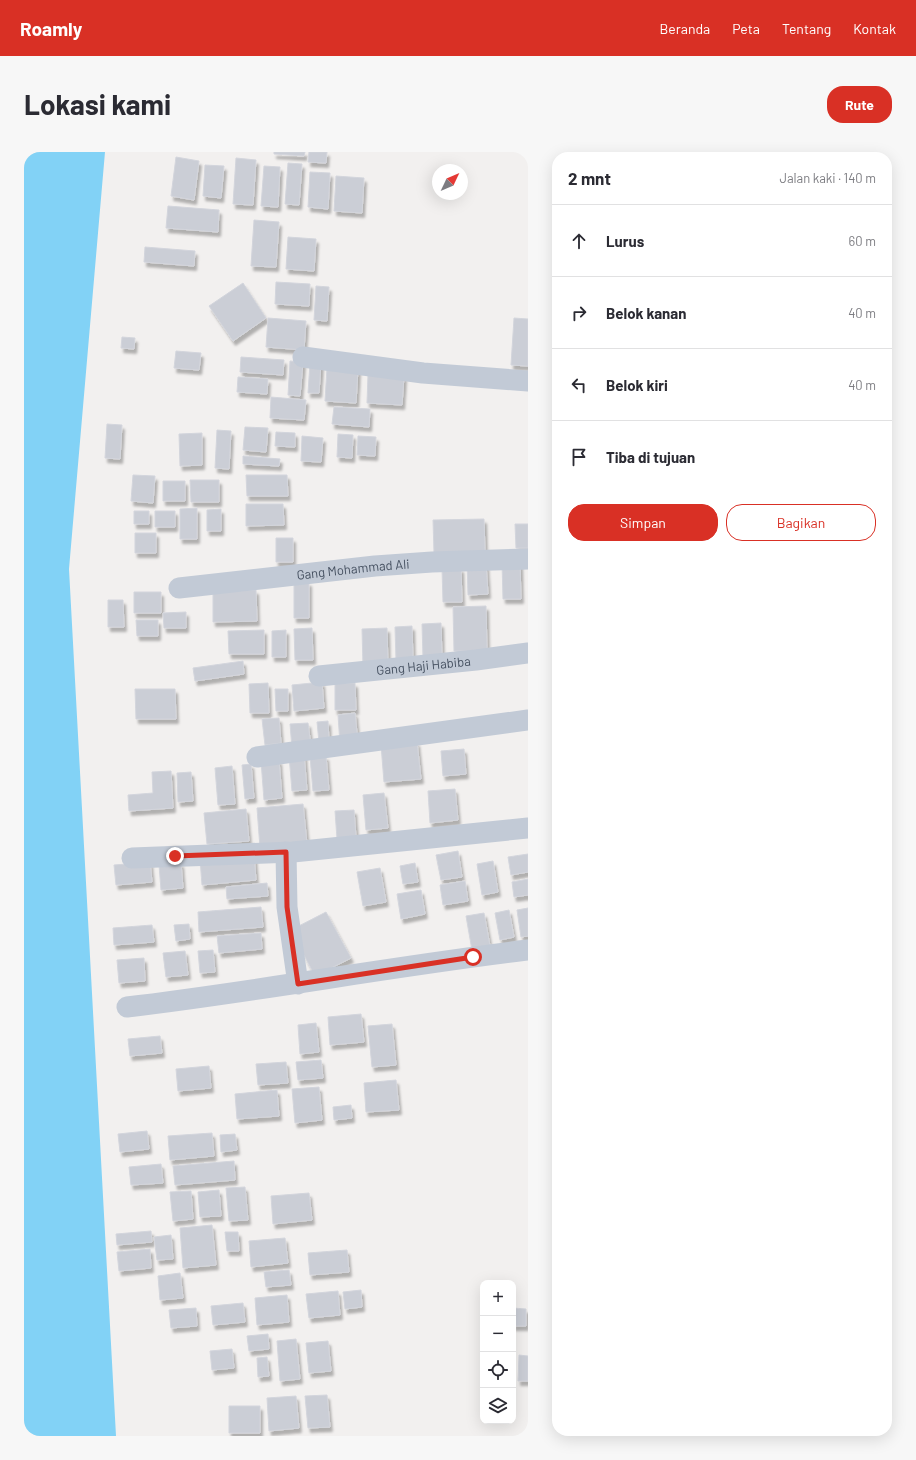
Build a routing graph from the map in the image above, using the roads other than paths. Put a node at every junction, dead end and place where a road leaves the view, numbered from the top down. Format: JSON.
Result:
{"nodes":[{"id":1,"x":303,"y":357,"type":"dead end"},
{"id":2,"x":528,"y":381,"type":"edge"},
{"id":3,"x":528,"y":559,"type":"edge"},
{"id":4,"x":179,"y":588,"type":"dead end"},
{"id":5,"x":528,"y":653,"type":"edge"},
{"id":6,"x":319,"y":676,"type":"dead end"},
{"id":7,"x":528,"y":720,"type":"edge"},
{"id":8,"x":257,"y":758,"type":"dead end"},
{"id":9,"x":528,"y":828,"type":"edge"},
{"id":10,"x":286,"y":852,"type":"junction"},
{"id":11,"x":132,"y":858,"type":"dead end"},
{"id":12,"x":528,"y":950,"type":"edge"},
{"id":13,"x":298,"y":984,"type":"junction"},
{"id":14,"x":127,"y":1007,"type":"dead end"}],
"edges":[{"from":1,"to":2,"type":"street"},
{"from":3,"to":4,"type":"street","name":"Gang Mohammad Ali"},
{"from":5,"to":6,"type":"street","name":"Gang Haji Habiba"},
{"from":7,"to":8,"type":"street"},
{"from":9,"to":10,"type":"street"},
{"from":10,"to":11,"type":"street"},
{"from":10,"to":13,"type":"street"},
{"from":12,"to":13,"type":"street"},
{"from":13,"to":14,"type":"street"}]}
